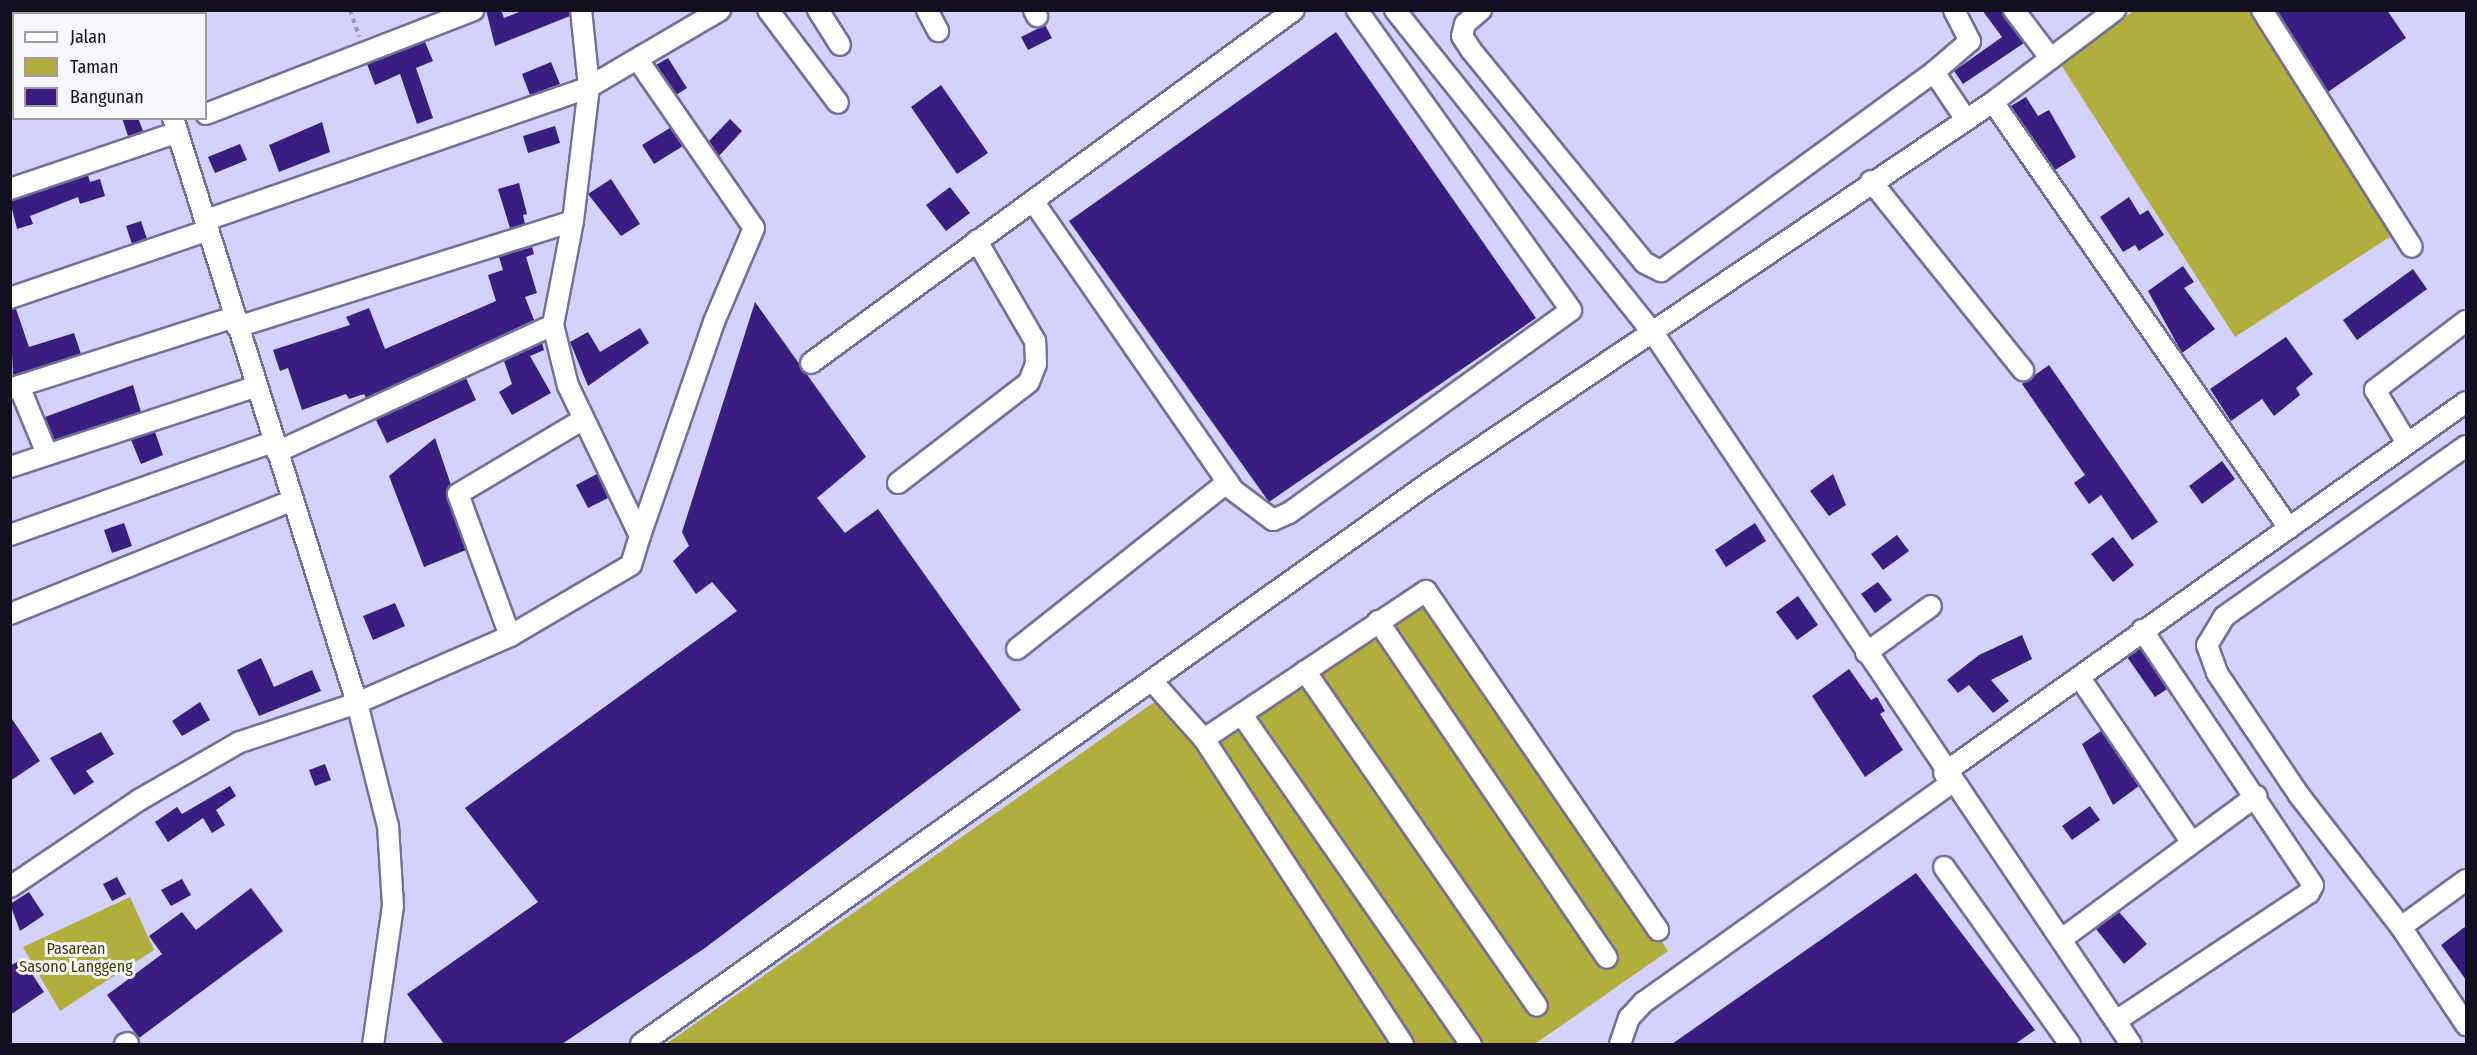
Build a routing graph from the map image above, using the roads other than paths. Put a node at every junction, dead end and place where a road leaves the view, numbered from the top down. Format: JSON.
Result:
{"nodes":[{"id":1,"x":474,"y":10,"type":"edge"},
{"id":2,"x":581,"y":10,"type":"edge"},
{"id":3,"x":720,"y":10,"type":"edge"},
{"id":4,"x":768,"y":10,"type":"edge"},
{"id":5,"x":818,"y":10,"type":"edge"},
{"id":6,"x":927,"y":10,"type":"edge"},
{"id":7,"x":1294,"y":10,"type":"edge"},
{"id":8,"x":1357,"y":10,"type":"edge"},
{"id":9,"x":1395,"y":10,"type":"edge"},
{"id":10,"x":1481,"y":10,"type":"edge"},
{"id":11,"x":1954,"y":10,"type":"edge"},
{"id":12,"x":2014,"y":10,"type":"edge"},
{"id":13,"x":2115,"y":10,"type":"edge"},
{"id":14,"x":2262,"y":10,"type":"edge"},
{"id":15,"x":938,"y":31,"type":"dead end"},
{"id":16,"x":840,"y":45,"type":"dead end"},
{"id":17,"x":2051,"y":59,"type":"junction"},
{"id":18,"x":638,"y":60,"type":"junction"},
{"id":19,"x":1934,"y":72,"type":"junction"},
{"id":20,"x":589,"y":87,"type":"junction"},
{"id":21,"x":1993,"y":102,"type":"junction"},
{"id":22,"x":838,"y":103,"type":"dead end"},
{"id":23,"x":207,"y":114,"type":"edge"},
{"id":24,"x":1965,"y":118,"type":"junction"},
{"id":25,"x":180,"y":123,"type":"edge"},
{"id":26,"x":1871,"y":181,"type":"junction"},
{"id":27,"x":10,"y":189,"type":"edge"},
{"id":28,"x":1034,"y":201,"type":"junction"},
{"id":29,"x":573,"y":221,"type":"junction"},
{"id":30,"x":208,"y":225,"type":"junction"},
{"id":31,"x":977,"y":242,"type":"junction"},
{"id":32,"x":2412,"y":248,"type":"dead end"},
{"id":33,"x":10,"y":298,"type":"edge"},
{"id":34,"x":2466,"y":321,"type":"edge"},
{"id":35,"x":236,"y":322,"type":"junction"},
{"id":36,"x":553,"y":325,"type":"junction"},
{"id":37,"x":1654,"y":334,"type":"junction"},
{"id":38,"x":811,"y":363,"type":"dead end"},
{"id":39,"x":2023,"y":370,"type":"dead end"},
{"id":40,"x":15,"y":387,"type":"edge"},
{"id":41,"x":255,"y":387,"type":"junction"},
{"id":42,"x":2466,"y":402,"type":"edge"},
{"id":43,"x":582,"y":420,"type":"junction"},
{"id":44,"x":2407,"y":442,"type":"junction"},
{"id":45,"x":2466,"y":446,"type":"edge"},
{"id":46,"x":275,"y":447,"type":"junction"},
{"id":47,"x":47,"y":454,"type":"junction"},
{"id":48,"x":10,"y":467,"type":"edge"},
{"id":49,"x":1228,"y":482,"type":"junction"},
{"id":50,"x":898,"y":483,"type":"dead end"},
{"id":51,"x":291,"y":501,"type":"junction"},
{"id":52,"x":2289,"y":528,"type":"junction"},
{"id":53,"x":10,"y":535,"type":"edge"},
{"id":54,"x":640,"y":536,"type":"junction"},
{"id":55,"x":1931,"y":606,"type":"dead end"},
{"id":56,"x":10,"y":614,"type":"edge"},
{"id":57,"x":1378,"y":621,"type":"junction"},
{"id":58,"x":2142,"y":630,"type":"junction"},
{"id":59,"x":510,"y":636,"type":"junction"},
{"id":60,"x":1017,"y":648,"type":"dead end"},
{"id":61,"x":1866,"y":653,"type":"junction"},
{"id":62,"x":1305,"y":671,"type":"junction"},
{"id":63,"x":2080,"y":678,"type":"junction"},
{"id":64,"x":1153,"y":682,"type":"junction"},
{"id":65,"x":357,"y":703,"type":"junction"},
{"id":66,"x":1242,"y":715,"type":"junction"},
{"id":67,"x":1204,"y":740,"type":"junction"},
{"id":68,"x":1948,"y":778,"type":"junction"},
{"id":69,"x":2256,"y":796,"type":"junction"},
{"id":70,"x":2192,"y":843,"type":"junction"},
{"id":71,"x":1944,"y":867,"type":"dead end"},
{"id":72,"x":2466,"y":880,"type":"edge"},
{"id":73,"x":10,"y":887,"type":"edge"},
{"id":74,"x":2401,"y":927,"type":"junction"},
{"id":75,"x":1658,"y":930,"type":"dead end"},
{"id":76,"x":2062,"y":938,"type":"junction"},
{"id":77,"x":1607,"y":958,"type":"dead end"},
{"id":78,"x":1537,"y":1006,"type":"dead end"},
{"id":79,"x":2116,"y":1021,"type":"junction"},
{"id":80,"x":2466,"y":1025,"type":"edge"},
{"id":81,"x":373,"y":1044,"type":"edge"},
{"id":82,"x":641,"y":1044,"type":"edge"},
{"id":83,"x":1403,"y":1044,"type":"edge"},
{"id":84,"x":1471,"y":1044,"type":"edge"},
{"id":85,"x":1620,"y":1044,"type":"edge"},
{"id":86,"x":2070,"y":1044,"type":"edge"},
{"id":87,"x":2131,"y":1044,"type":"edge"}],
"edges":[{"from":1,"to":23,"type":"street"},
{"from":2,"to":20,"type":"street"},
{"from":3,"to":18,"type":"street"},
{"from":4,"to":22,"type":"street"},
{"from":5,"to":16,"type":"street"},
{"from":6,"to":15,"type":"street"},
{"from":7,"to":28,"type":"street"},
{"from":8,"to":49,"type":"street"},
{"from":9,"to":37,"type":"street"},
{"from":10,"to":19,"type":"street"},
{"from":11,"to":19,"type":"street"},
{"from":12,"to":17,"type":"street"},
{"from":13,"to":17,"type":"street"},
{"from":14,"to":32,"type":"street"},
{"from":17,"to":21,"type":"street"},
{"from":18,"to":20,"type":"street"},
{"from":18,"to":54,"type":"street"},
{"from":19,"to":24,"type":"street"},
{"from":20,"to":29,"type":"street"},
{"from":20,"to":30,"type":"street"},
{"from":21,"to":24,"type":"street"},
{"from":21,"to":52,"type":"street"},
{"from":24,"to":26,"type":"street"},
{"from":25,"to":27,"type":"street"},
{"from":25,"to":30,"type":"street"},
{"from":26,"to":37,"type":"street"},
{"from":26,"to":39,"type":"street"},
{"from":28,"to":31,"type":"street"},
{"from":28,"to":49,"type":"street"},
{"from":29,"to":35,"type":"street"},
{"from":29,"to":36,"type":"street"},
{"from":30,"to":33,"type":"street"},
{"from":30,"to":35,"type":"street"},
{"from":31,"to":38,"type":"street"},
{"from":31,"to":50,"type":"street"},
{"from":34,"to":44,"type":"street"},
{"from":35,"to":40,"type":"street"},
{"from":35,"to":41,"type":"street"},
{"from":36,"to":43,"type":"street"},
{"from":36,"to":46,"type":"street"},
{"from":37,"to":61,"type":"street"},
{"from":37,"to":64,"type":"street"},
{"from":40,"to":47,"type":"street"},
{"from":41,"to":46,"type":"street"},
{"from":41,"to":47,"type":"street"},
{"from":42,"to":44,"type":"street"},
{"from":43,"to":54,"type":"street"},
{"from":43,"to":59,"type":"street"},
{"from":44,"to":52,"type":"street"},
{"from":45,"to":74,"type":"street"},
{"from":46,"to":51,"type":"street"},
{"from":46,"to":53,"type":"street"},
{"from":47,"to":48,"type":"street"},
{"from":49,"to":60,"type":"street"},
{"from":51,"to":56,"type":"street"},
{"from":51,"to":65,"type":"street"},
{"from":52,"to":58,"type":"street"},
{"from":54,"to":59,"type":"street"},
{"from":55,"to":61,"type":"street"},
{"from":57,"to":62,"type":"street"},
{"from":57,"to":75,"type":"street"},
{"from":57,"to":77,"type":"street"},
{"from":58,"to":63,"type":"street"},
{"from":58,"to":69,"type":"street"},
{"from":59,"to":65,"type":"street"},
{"from":61,"to":68,"type":"street"},
{"from":62,"to":66,"type":"street"},
{"from":62,"to":78,"type":"street"},
{"from":63,"to":68,"type":"street"},
{"from":63,"to":70,"type":"street"},
{"from":64,"to":67,"type":"street"},
{"from":64,"to":82,"type":"street"},
{"from":65,"to":73,"type":"street"},
{"from":65,"to":81,"type":"street"},
{"from":66,"to":67,"type":"street"},
{"from":66,"to":84,"type":"street"},
{"from":67,"to":83,"type":"street"},
{"from":68,"to":76,"type":"street"},
{"from":68,"to":85,"type":"street"},
{"from":69,"to":70,"type":"street"},
{"from":69,"to":79,"type":"street"},
{"from":70,"to":76,"type":"street"},
{"from":71,"to":86,"type":"street"},
{"from":72,"to":74,"type":"street"},
{"from":74,"to":80,"type":"street"},
{"from":76,"to":79,"type":"street"},
{"from":79,"to":87,"type":"street"}]}
